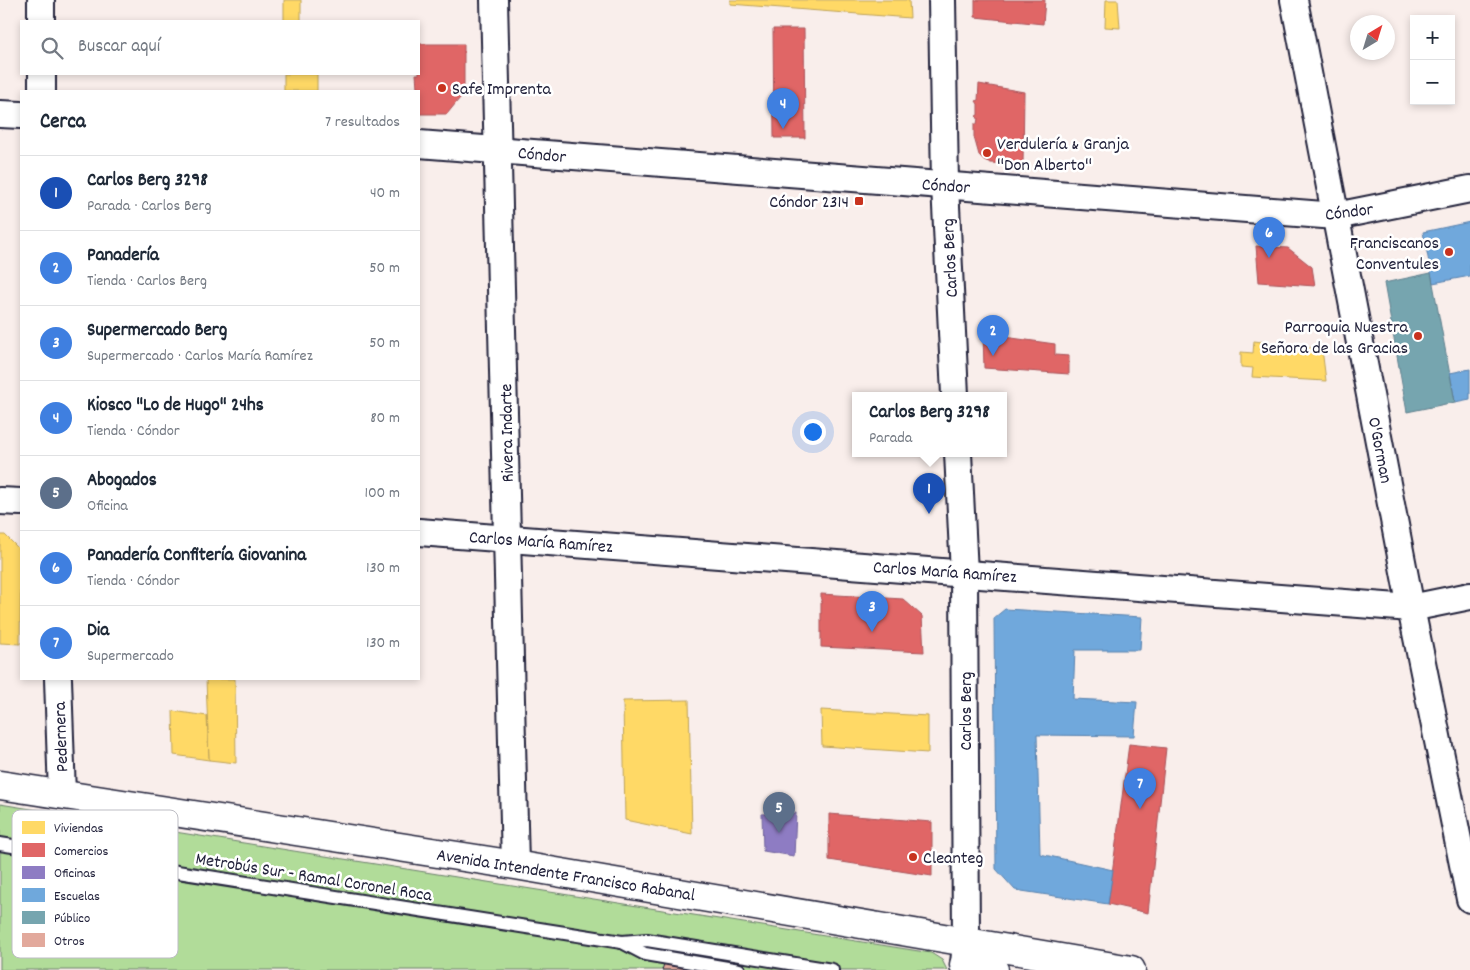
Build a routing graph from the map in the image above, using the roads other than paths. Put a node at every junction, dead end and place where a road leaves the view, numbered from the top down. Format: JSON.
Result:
{"nodes":[{"id":1,"x":41,"y":0,"type":"edge"},
{"id":2,"x":494,"y":0,"type":"edge"},
{"id":3,"x":942,"y":0,"type":"edge"},
{"id":4,"x":1294,"y":0,"type":"edge"},
{"id":5,"x":42,"y":20,"type":"edge"},
{"id":6,"x":42,"y":75,"type":"edge"},
{"id":7,"x":42,"y":90,"type":"edge"},
{"id":8,"x":0,"y":114,"type":"edge"},
{"id":9,"x":20,"y":116,"type":"edge"},
{"id":10,"x":420,"y":144,"type":"edge"},
{"id":11,"x":499,"y":150,"type":"junction"},
{"id":12,"x":945,"y":185,"type":"junction"},
{"id":13,"x":1470,"y":189,"type":"edge"},
{"id":14,"x":1336,"y":216,"type":"junction"},
{"id":15,"x":956,"y":392,"type":"edge"},
{"id":16,"x":958,"y":457,"type":"edge"},
{"id":17,"x":0,"y":501,"type":"edge"},
{"id":18,"x":20,"y":502,"type":"edge"},
{"id":19,"x":420,"y":532,"type":"edge"},
{"id":20,"x":508,"y":539,"type":"junction"},
{"id":21,"x":964,"y":573,"type":"junction"},
{"id":22,"x":1470,"y":596,"type":"edge"},
{"id":23,"x":1411,"y":608,"type":"junction"},
{"id":24,"x":58,"y":680,"type":"edge"},
{"id":25,"x":0,"y":785,"type":"edge"},
{"id":26,"x":62,"y":795,"type":"junction"},
{"id":27,"x":159,"y":810,"type":"edge"},
{"id":28,"x":178,"y":813,"type":"edge"},
{"id":29,"x":516,"y":865,"type":"junction"},
{"id":30,"x":178,"y":872,"type":"edge"},
{"id":31,"x":1470,"y":899,"type":"edge"},
{"id":32,"x":622,"y":942,"type":"junction"},
{"id":33,"x":965,"y":959,"type":"edge"},
{"id":34,"x":739,"y":970,"type":"edge"},
{"id":35,"x":832,"y":970,"type":"edge"},
{"id":36,"x":994,"y":970,"type":"edge"},
{"id":37,"x":1132,"y":970,"type":"edge"}],
"edges":[{"from":1,"to":5,"type":"street"},
{"from":2,"to":11,"type":"street","name":"Rivera Indarte"},
{"from":3,"to":12,"type":"street","name":"Carlos Berg"},
{"from":4,"to":14,"type":"street","name":"O'Gorman"},
{"from":6,"to":7,"type":"street"},
{"from":8,"to":9,"type":"street"},
{"from":10,"to":11,"type":"street","name":"Cóndor"},
{"from":11,"to":12,"type":"street","name":"Cóndor"},
{"from":11,"to":20,"type":"street","name":"Rivera Indarte"},
{"from":12,"to":14,"type":"street","name":"Cóndor"},
{"from":12,"to":15,"type":"street","name":"Carlos Berg"},
{"from":13,"to":14,"type":"street","name":"Cóndor"},
{"from":14,"to":23,"type":"street","name":"O'Gorman"},
{"from":16,"to":21,"type":"street","name":"Carlos Berg"},
{"from":17,"to":18,"type":"street"},
{"from":19,"to":20,"type":"street","name":"Carlos María Ramírez"},
{"from":20,"to":21,"type":"street","name":"Carlos María Ramírez"},
{"from":20,"to":29,"type":"street","name":"Rivera Indarte"},
{"from":21,"to":23,"type":"street","name":"Carlos María Ramírez"},
{"from":21,"to":33,"type":"street","name":"Carlos Berg"},
{"from":22,"to":23,"type":"street","name":"Carlos María Ramírez"},
{"from":23,"to":31,"type":"street","name":"O'Gorman"},
{"from":24,"to":26,"type":"street","name":"Pedernera"},
{"from":25,"to":26,"type":"main road","name":"Avenida Intendente Francisco Rabanal"},
{"from":26,"to":27,"type":"main road","name":"Avenida Intendente Francisco Rabanal"},
{"from":28,"to":29,"type":"main road","name":"Avenida Intendente Francisco Rabanal"},
{"from":29,"to":33,"type":"main road","name":"Avenida Intendente Francisco Rabanal"},
{"from":30,"to":32,"type":"lane","name":"Metrobús Sur - Ramal Coronel Roca"},
{"from":32,"to":34,"type":"lane","name":"Metrobús Sur - Ramal Coronel Roca"},
{"from":32,"to":35,"type":"lane","name":"Metrobús Sur - Ramal Coronel Roca"},
{"from":33,"to":36,"type":"main road"},
{"from":33,"to":37,"type":"main road","name":"Avenida Intendente Francisco Rabanal"}]}
